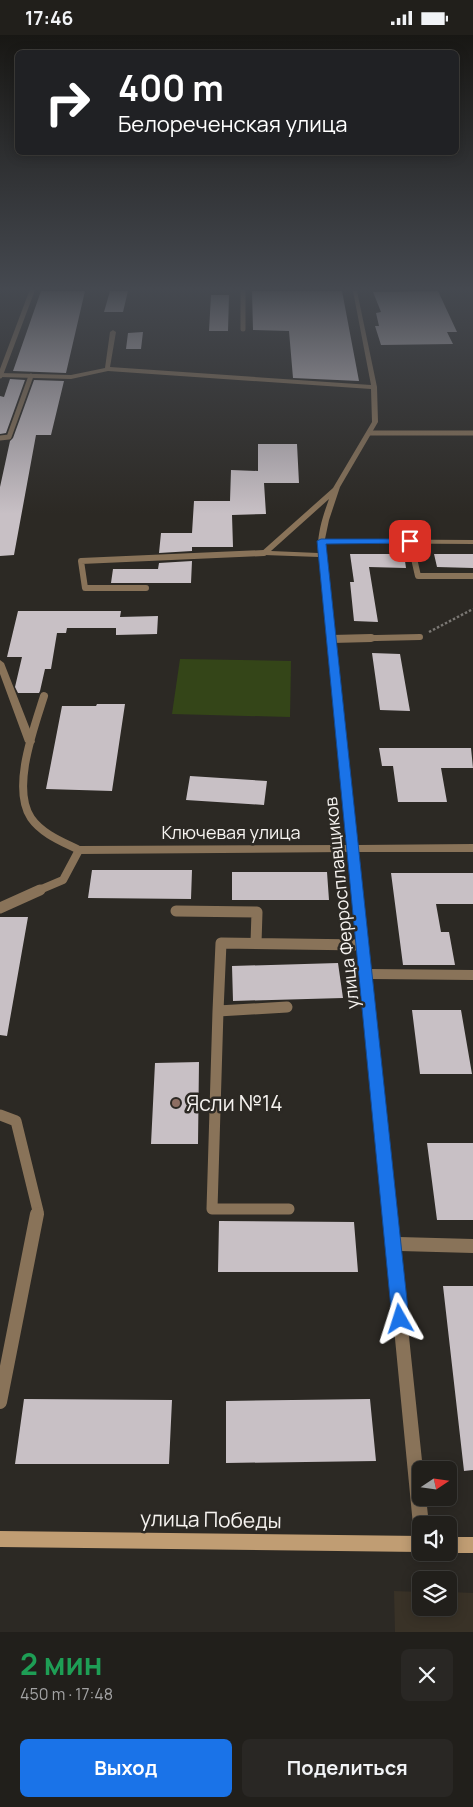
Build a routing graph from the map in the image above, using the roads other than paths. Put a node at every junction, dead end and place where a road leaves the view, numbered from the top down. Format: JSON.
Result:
{"nodes":[{"id":1,"x":107,"y":366,"type":"edge"},
{"id":2,"x":370,"y":366,"type":"edge"},
{"id":3,"x":108,"y":369,"type":"junction"},
{"id":4,"x":0,"y":375,"type":"edge"},
{"id":5,"x":31,"y":376,"type":"junction"},
{"id":6,"x":374,"y":387,"type":"junction"},
{"id":7,"x":370,"y":433,"type":"junction"},
{"id":8,"x":473,"y":433,"type":"edge"},
{"id":9,"x":0,"y":438,"type":"edge"},
{"id":10,"x":337,"y":487,"type":"junction"},
{"id":11,"x":321,"y":541,"type":"junction"},
{"id":12,"x":410,"y":541,"type":"junction"},
{"id":13,"x":473,"y":541,"type":"edge"},
{"id":14,"x":264,"y":553,"type":"junction"},
{"id":15,"x":323,"y":555,"type":"junction"},
{"id":16,"x":473,"y":576,"type":"edge"},
{"id":17,"x":146,"y":588,"type":"dead end"},
{"id":18,"x":420,"y":637,"type":"road end"},
{"id":19,"x":332,"y":639,"type":"junction"},
{"id":20,"x":0,"y":663,"type":"edge"},
{"id":21,"x":44,"y":696,"type":"dead end"},
{"id":22,"x":30,"y":742,"type":"junction"},
{"id":23,"x":353,"y":848,"type":"junction"},
{"id":24,"x":473,"y":848,"type":"edge"},
{"id":25,"x":79,"y":849,"type":"junction"},
{"id":26,"x":0,"y":908,"type":"edge"},
{"id":27,"x":176,"y":911,"type":"dead end"},
{"id":28,"x":256,"y":943,"type":"junction"},
{"id":29,"x":363,"y":945,"type":"junction"},
{"id":30,"x":366,"y":974,"type":"junction"},
{"id":31,"x":473,"y":975,"type":"edge"},
{"id":32,"x":287,"y":1007,"type":"dead end"},
{"id":33,"x":218,"y":1011,"type":"junction"},
{"id":34,"x":0,"y":1115,"type":"edge"},
{"id":35,"x":289,"y":1209,"type":"dead end"},
{"id":36,"x":393,"y":1244,"type":"junction"},
{"id":37,"x":473,"y":1246,"type":"edge"},
{"id":38,"x":0,"y":1402,"type":"edge"},
{"id":39,"x":420,"y":1516,"type":"edge"},
{"id":40,"x":0,"y":1539,"type":"edge"},
{"id":41,"x":412,"y":1544,"type":"edge"},
{"id":42,"x":457,"y":1545,"type":"edge"},
{"id":43,"x":473,"y":1545,"type":"edge"}],
"edges":[{"from":1,"to":3,"type":"street"},
{"from":2,"to":6,"type":"street","name":"улица Ферросплавщиков"},
{"from":3,"to":5,"type":"street"},
{"from":3,"to":6,"type":"street"},
{"from":4,"to":5,"type":"street"},
{"from":5,"to":9,"type":"lane"},
{"from":6,"to":7,"type":"street","name":"улица Ферросплавщиков"},
{"from":7,"to":8,"type":"lane"},
{"from":7,"to":10,"type":"street","name":"улица Ферросплавщиков"},
{"from":10,"to":11,"type":"street","name":"улица Ферросплавщиков"},
{"from":10,"to":14,"type":"street"},
{"from":11,"to":12,"type":"street"},
{"from":11,"to":15,"type":"street","name":"улица Ферросплавщиков"},
{"from":12,"to":13,"type":"street"},
{"from":12,"to":16,"type":"lane"},
{"from":14,"to":15,"type":"street"},
{"from":14,"to":17,"type":"lane"},
{"from":15,"to":19,"type":"street","name":"улица Ферросплавщиков"},
{"from":18,"to":19,"type":"lane"},
{"from":19,"to":23,"type":"street","name":"улица Ферросплавщиков"},
{"from":20,"to":22,"type":"street"},
{"from":21,"to":22,"type":"lane"},
{"from":22,"to":25,"type":"lane"},
{"from":23,"to":24,"type":"street","name":"Ключевая улица"},
{"from":23,"to":25,"type":"street","name":"Ключевая улица"},
{"from":23,"to":29,"type":"street","name":"улица Ферросплавщиков"},
{"from":25,"to":26,"type":"lane"},
{"from":27,"to":28,"type":"lane"},
{"from":28,"to":29,"type":"lane"},
{"from":28,"to":33,"type":"lane"},
{"from":29,"to":30,"type":"street","name":"улица Ферросплавщиков"},
{"from":30,"to":31,"type":"street"},
{"from":30,"to":36,"type":"street","name":"улица Ферросплавщиков"},
{"from":32,"to":33,"type":"lane"},
{"from":33,"to":35,"type":"lane"},
{"from":34,"to":38,"type":"lane"},
{"from":36,"to":37,"type":"street"},
{"from":36,"to":39,"type":"street","name":"улица Ферросплавщиков"},
{"from":40,"to":41,"type":"main road","name":"улица Победы"},
{"from":42,"to":43,"type":"main road"}]}
